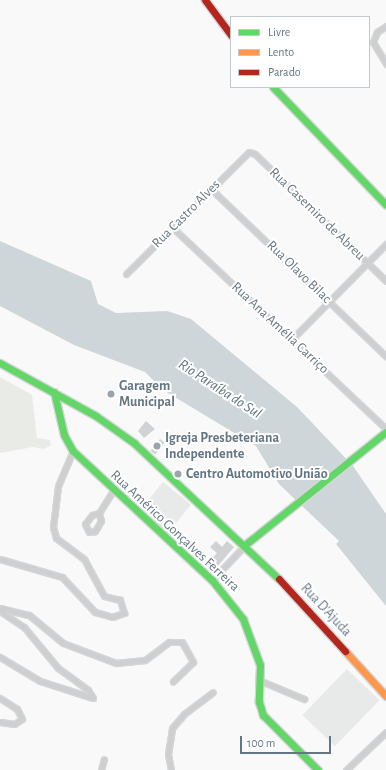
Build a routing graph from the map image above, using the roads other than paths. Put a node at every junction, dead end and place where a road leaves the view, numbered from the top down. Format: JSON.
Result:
{"nodes":[{"id":1,"x":205,"y":0,"type":"edge"},
{"id":2,"x":386,"y":26,"type":"edge"},
{"id":3,"x":230,"y":34,"type":"edge"},
{"id":4,"x":386,"y":64,"type":"edge"},
{"id":5,"x":274,"y":88,"type":"edge"},
{"id":6,"x":246,"y":154,"type":"joint"},
{"id":7,"x":211,"y":188,"type":"junction"},
{"id":8,"x":386,"y":205,"type":"edge"},
{"id":9,"x":173,"y":228,"type":"junction"},
{"id":10,"x":386,"y":244,"type":"edge"},
{"id":11,"x":367,"y":263,"type":"junction"},
{"id":12,"x":126,"y":274,"type":"dead end"},
{"id":13,"x":386,"y":281,"type":"edge"},
{"id":14,"x":329,"y":301,"type":"junction"},
{"id":15,"x":292,"y":339,"type":"junction"},
{"id":16,"x":386,"y":356,"type":"edge"},
{"id":17,"x":0,"y":363,"type":"edge"},
{"id":18,"x":54,"y":392,"type":"junction"},
{"id":19,"x":386,"y":429,"type":"edge"},
{"id":20,"x":386,"y":432,"type":"edge"},
{"id":21,"x":73,"y":451,"type":"junction"},
{"id":22,"x":113,"y":491,"type":"junction"},
{"id":23,"x":99,"y":513,"type":"dead end"},
{"id":24,"x":246,"y":544,"type":"junction"},
{"id":25,"x":0,"y":559,"type":"edge"},
{"id":26,"x":212,"y":580,"type":"junction"},
{"id":27,"x":0,"y":608,"type":"edge"},
{"id":28,"x":0,"y":612,"type":"edge"},
{"id":29,"x":0,"y":657,"type":"edge"},
{"id":30,"x":173,"y":681,"type":"dead end"},
{"id":31,"x":261,"y":681,"type":"junction"},
{"id":32,"x":213,"y":692,"type":"dead end"},
{"id":33,"x":386,"y":696,"type":"edge"},
{"id":34,"x":0,"y":698,"type":"edge"},
{"id":35,"x":304,"y":699,"type":"dead end"},
{"id":36,"x":0,"y":722,"type":"edge"},
{"id":37,"x":386,"y":732,"type":"edge"},
{"id":38,"x":104,"y":759,"type":"dead end"},
{"id":39,"x":101,"y":770,"type":"edge"},
{"id":40,"x":171,"y":770,"type":"edge"},
{"id":41,"x":318,"y":770,"type":"edge"},
{"id":42,"x":346,"y":770,"type":"edge"}],
"edges":[{"from":1,"to":3,"type":"main road"},
{"from":2,"to":4,"type":"street"},
{"from":5,"to":8,"type":"main road"},
{"from":6,"to":7,"type":"street","name":"Rua Castro Alves"},
{"from":6,"to":11,"type":"street","name":"Rua Casemiro de Abreu"},
{"from":7,"to":9,"type":"street","name":"Rua Castro Alves"},
{"from":7,"to":14,"type":"street","name":"Rua Olavo Bilac"},
{"from":9,"to":12,"type":"street","name":"Rua Castro Alves"},
{"from":9,"to":15,"type":"street","name":"Rua Ana Amélia Carriço"},
{"from":10,"to":11,"type":"street"},
{"from":11,"to":13,"type":"street","name":"Rua Casemiro de Abreu"},
{"from":11,"to":14,"type":"street"},
{"from":14,"to":15,"type":"street"},
{"from":14,"to":16,"type":"street","name":"Rua Olavo Bilac"},
{"from":15,"to":19,"type":"street","name":"Rua Ana Amélia Carriço"},
{"from":17,"to":18,"type":"main road"},
{"from":18,"to":21,"type":"main road","name":"Rua Américo Gonçalves Ferreira"},
{"from":18,"to":24,"type":"main road","name":"Rua D'Ajuda"},
{"from":20,"to":24,"type":"main road"},
{"from":21,"to":22,"type":"main road","name":"Rua Américo Gonçalves Ferreira"},
{"from":21,"to":25,"type":"street"},
{"from":22,"to":23,"type":"street"},
{"from":22,"to":26,"type":"main road","name":"Rua Américo Gonçalves Ferreira"},
{"from":24,"to":26,"type":"street"},
{"from":24,"to":33,"type":"main road","name":"Rua D'Ajuda"},
{"from":26,"to":31,"type":"main road","name":"Rua Américo Gonçalves Ferreira"},
{"from":27,"to":30,"type":"street"},
{"from":28,"to":29,"type":"street"},
{"from":31,"to":35,"type":"street"},
{"from":31,"to":41,"type":"main road","name":"Rua Américo Gonçalves Ferreira"},
{"from":32,"to":40,"type":"street"},
{"from":34,"to":36,"type":"street"},
{"from":37,"to":42,"type":"street"},
{"from":38,"to":39,"type":"street"}]}
